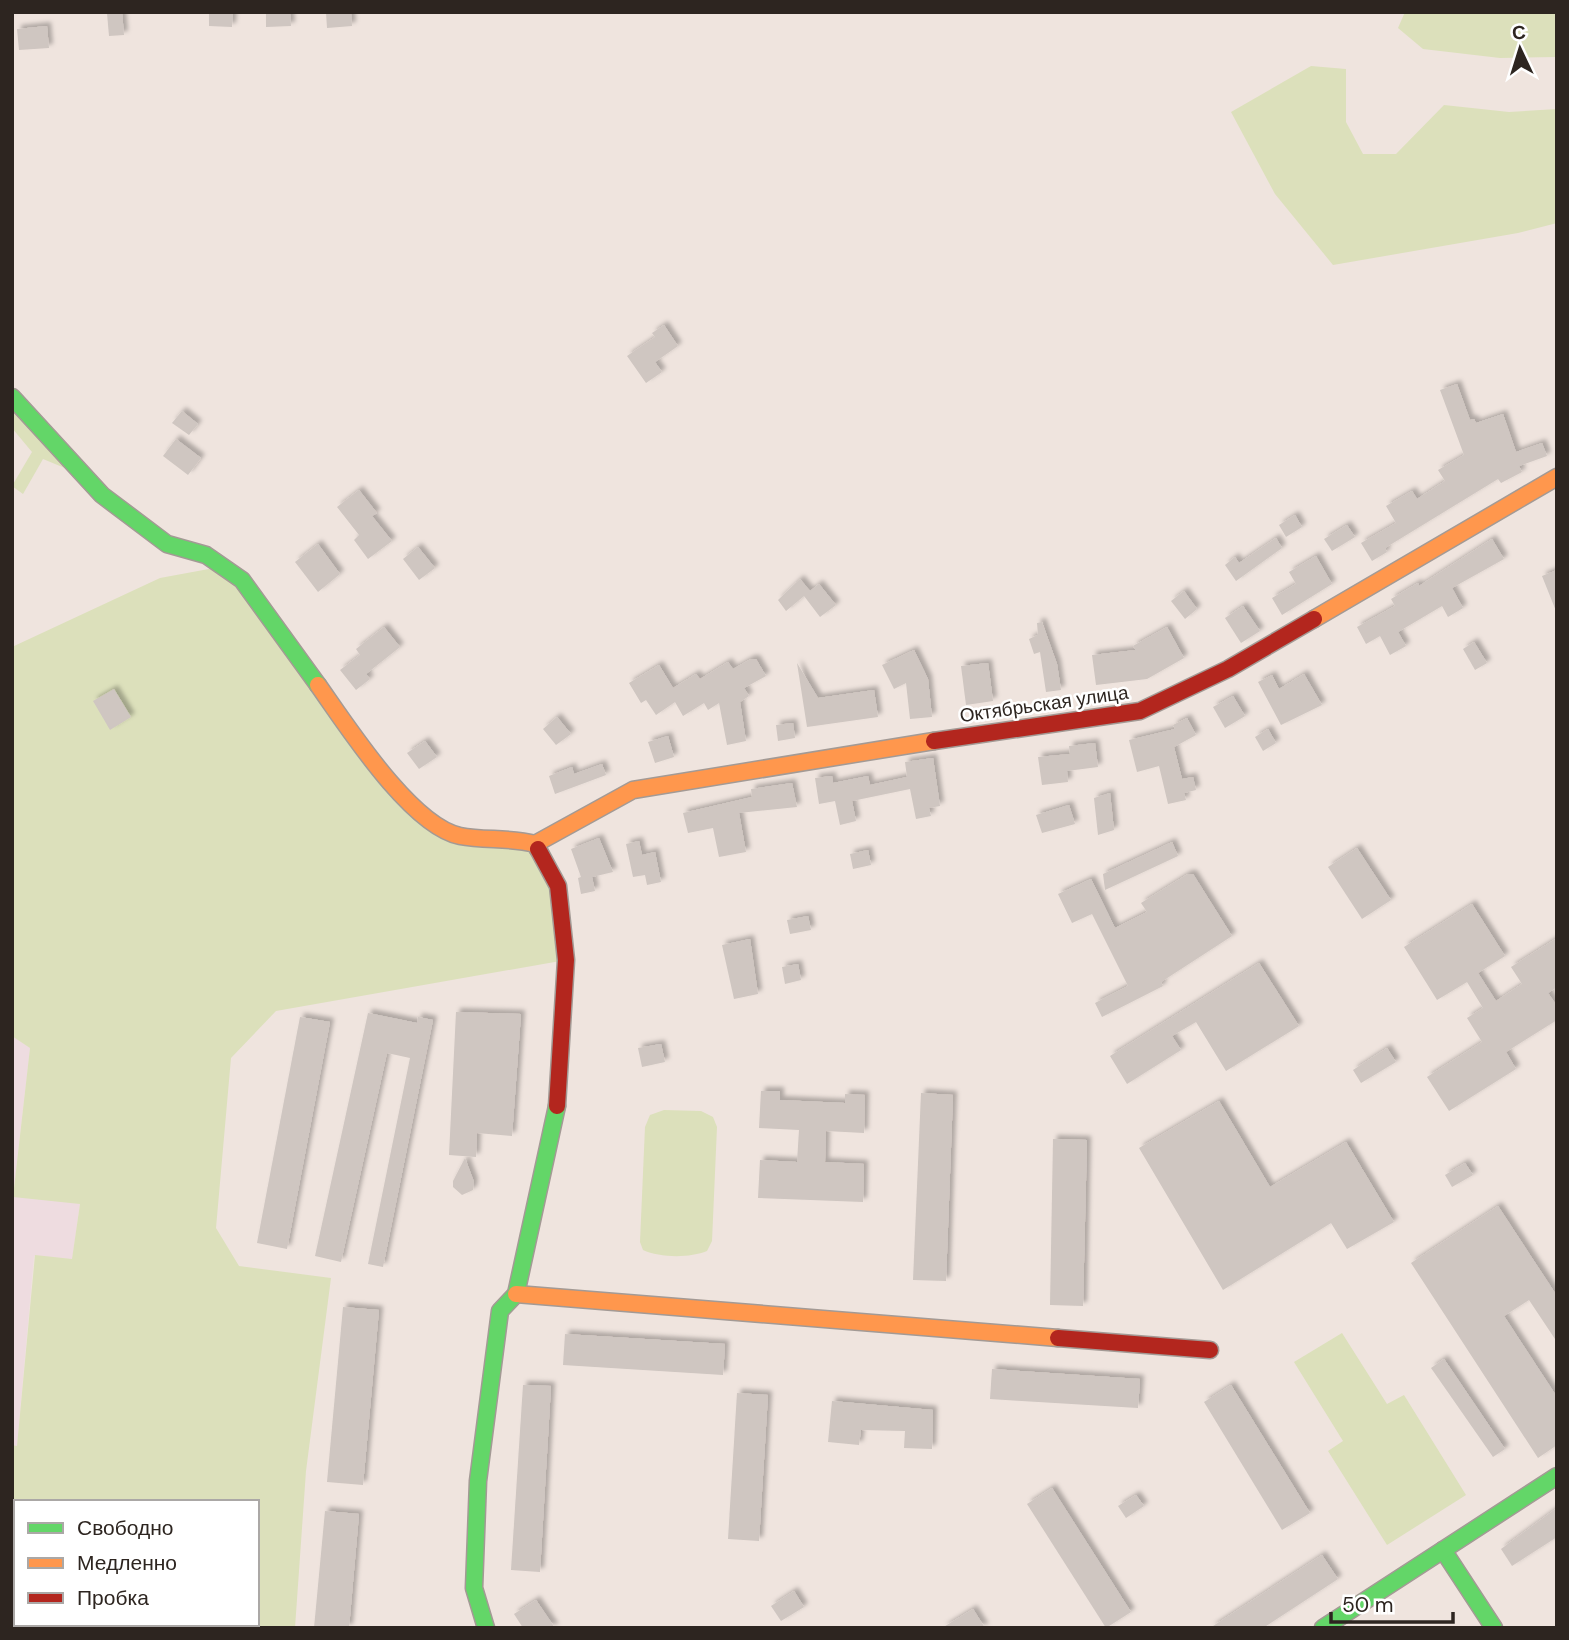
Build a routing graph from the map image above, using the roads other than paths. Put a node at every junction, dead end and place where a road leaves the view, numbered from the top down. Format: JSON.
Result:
{"nodes":[{"id":1,"x":12,"y":397,"type":"edge"},
{"id":2,"x":1557,"y":477,"type":"edge"},
{"id":3,"x":535,"y":844,"type":"junction"},
{"id":4,"x":516,"y":1294,"type":"junction"},
{"id":5,"x":1210,"y":1350,"type":"dead end"},
{"id":6,"x":1557,"y":1476,"type":"edge"},
{"id":7,"x":1443,"y":1550,"type":"junction"},
{"id":8,"x":486,"y":1628,"type":"edge"},
{"id":9,"x":1323,"y":1628,"type":"edge"},
{"id":10,"x":1494,"y":1628,"type":"edge"}],
"edges":[{"from":1,"to":3,"type":"street"},
{"from":2,"to":3,"type":"street","name":"Октябрьская улица"},
{"from":3,"to":4,"type":"street"},
{"from":4,"to":5,"type":"street"},
{"from":4,"to":8,"type":"street"},
{"from":6,"to":7,"type":"street"},
{"from":7,"to":9,"type":"street"},
{"from":7,"to":10,"type":"street"}]}
